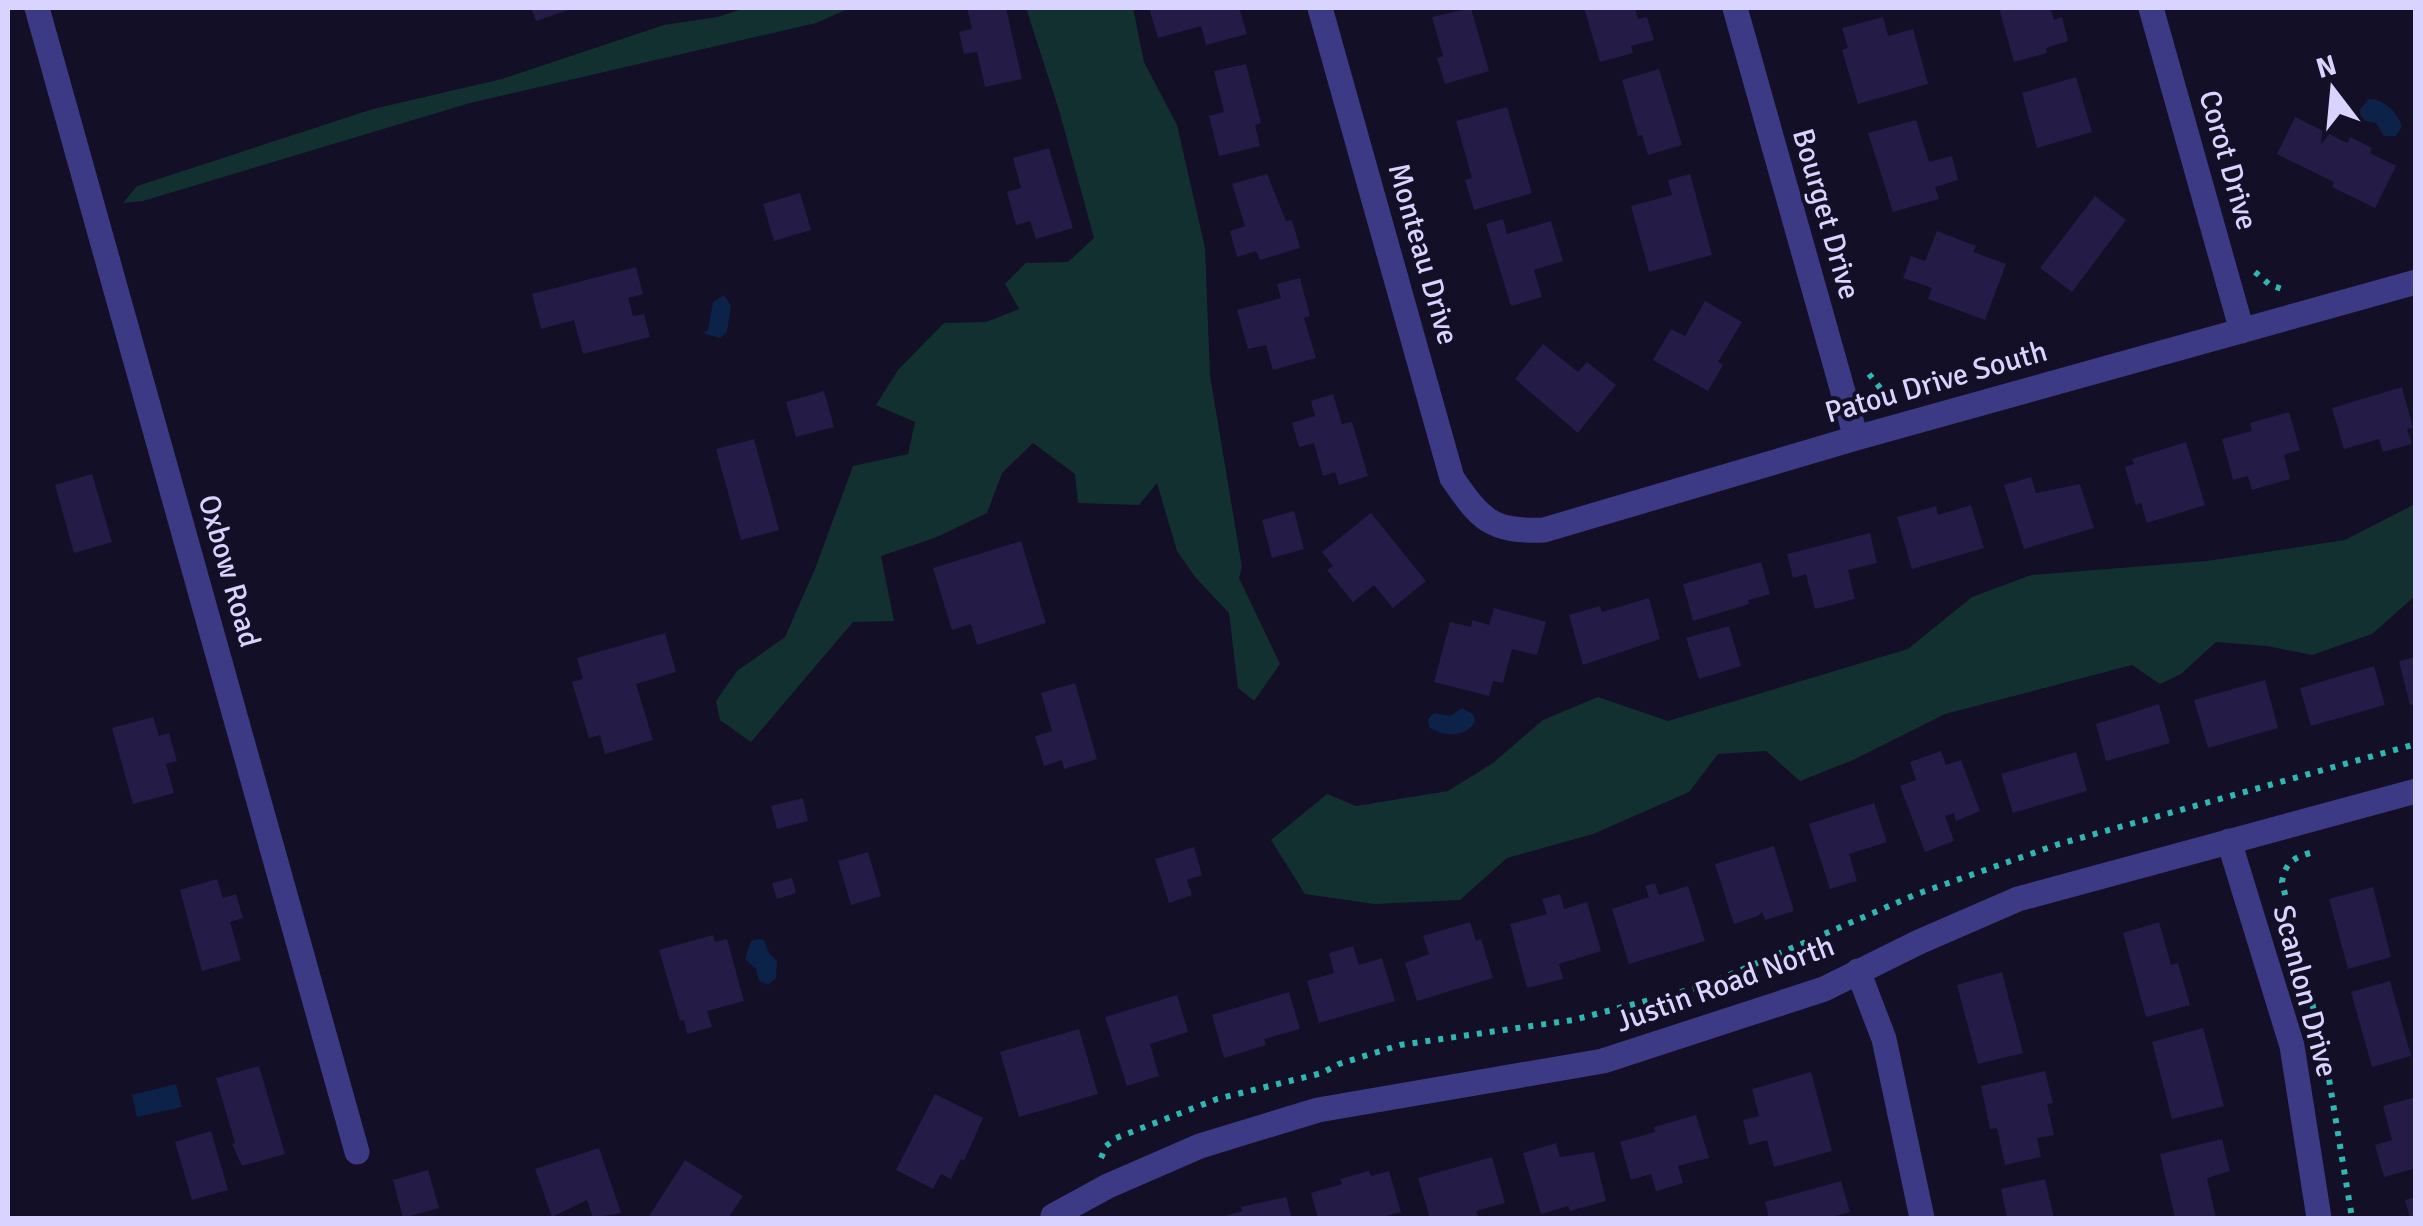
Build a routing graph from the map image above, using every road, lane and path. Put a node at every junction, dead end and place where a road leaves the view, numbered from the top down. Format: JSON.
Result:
{"nodes":[{"id":1,"x":37,"y":8,"type":"edge"},
{"id":2,"x":1320,"y":8,"type":"edge"},
{"id":3,"x":1735,"y":8,"type":"edge"},
{"id":4,"x":2151,"y":8,"type":"edge"},
{"id":5,"x":2250,"y":262,"type":"dead end"},
{"id":6,"x":2416,"y":282,"type":"edge"},
{"id":7,"x":2284,"y":290,"type":"dead end"},
{"id":8,"x":2242,"y":331,"type":"junction"},
{"id":9,"x":1866,"y":363,"type":"dead end"},
{"id":10,"x":1897,"y":398,"type":"dead end"},
{"id":11,"x":1856,"y":438,"type":"junction"},
{"id":12,"x":1476,"y":513,"type":"joint"},
{"id":13,"x":2416,"y":744,"type":"edge"},
{"id":14,"x":2416,"y":790,"type":"edge"},
{"id":15,"x":2229,"y":840,"type":"junction"},
{"id":16,"x":2324,"y":849,"type":"dead end"},
{"id":17,"x":1858,"y":971,"type":"junction"},
{"id":18,"x":2316,"y":1017,"type":"dead end"},
{"id":19,"x":2325,"y":1054,"type":"dead end"},
{"id":20,"x":357,"y":1152,"type":"dead end"},
{"id":21,"x":1108,"y":1186,"type":"junction"},
{"id":22,"x":1053,"y":1216,"type":"edge"},
{"id":23,"x":1922,"y":1218,"type":"edge"},
{"id":24,"x":2320,"y":1218,"type":"edge"},
{"id":25,"x":2352,"y":1218,"type":"edge"}],
"edges":[{"from":1,"to":20,"type":"street","name":"Oxbow Road"},
{"from":2,"to":12,"type":"street","name":"Monteau Drive"},
{"from":3,"to":11,"type":"street","name":"Bourget Drive"},
{"from":4,"to":8,"type":"street","name":"Corot Drive"},
{"from":5,"to":7,"type":"path"},
{"from":6,"to":8,"type":"street","name":"Patou Drive South"},
{"from":8,"to":11,"type":"street","name":"Patou Drive South"},
{"from":9,"to":10,"type":"path"},
{"from":11,"to":12,"type":"street","name":"Patou Drive South"},
{"from":13,"to":21,"type":"path"},
{"from":14,"to":15,"type":"street","name":"Justin Road North"},
{"from":15,"to":17,"type":"street","name":"Justin Road North"},
{"from":15,"to":24,"type":"street","name":"Scanlon Drive"},
{"from":16,"to":18,"type":"path"},
{"from":17,"to":21,"type":"street","name":"Justin Road North"},
{"from":17,"to":23,"type":"street"},
{"from":19,"to":25,"type":"path"},
{"from":21,"to":22,"type":"street","name":"Justin Road North"}]}
